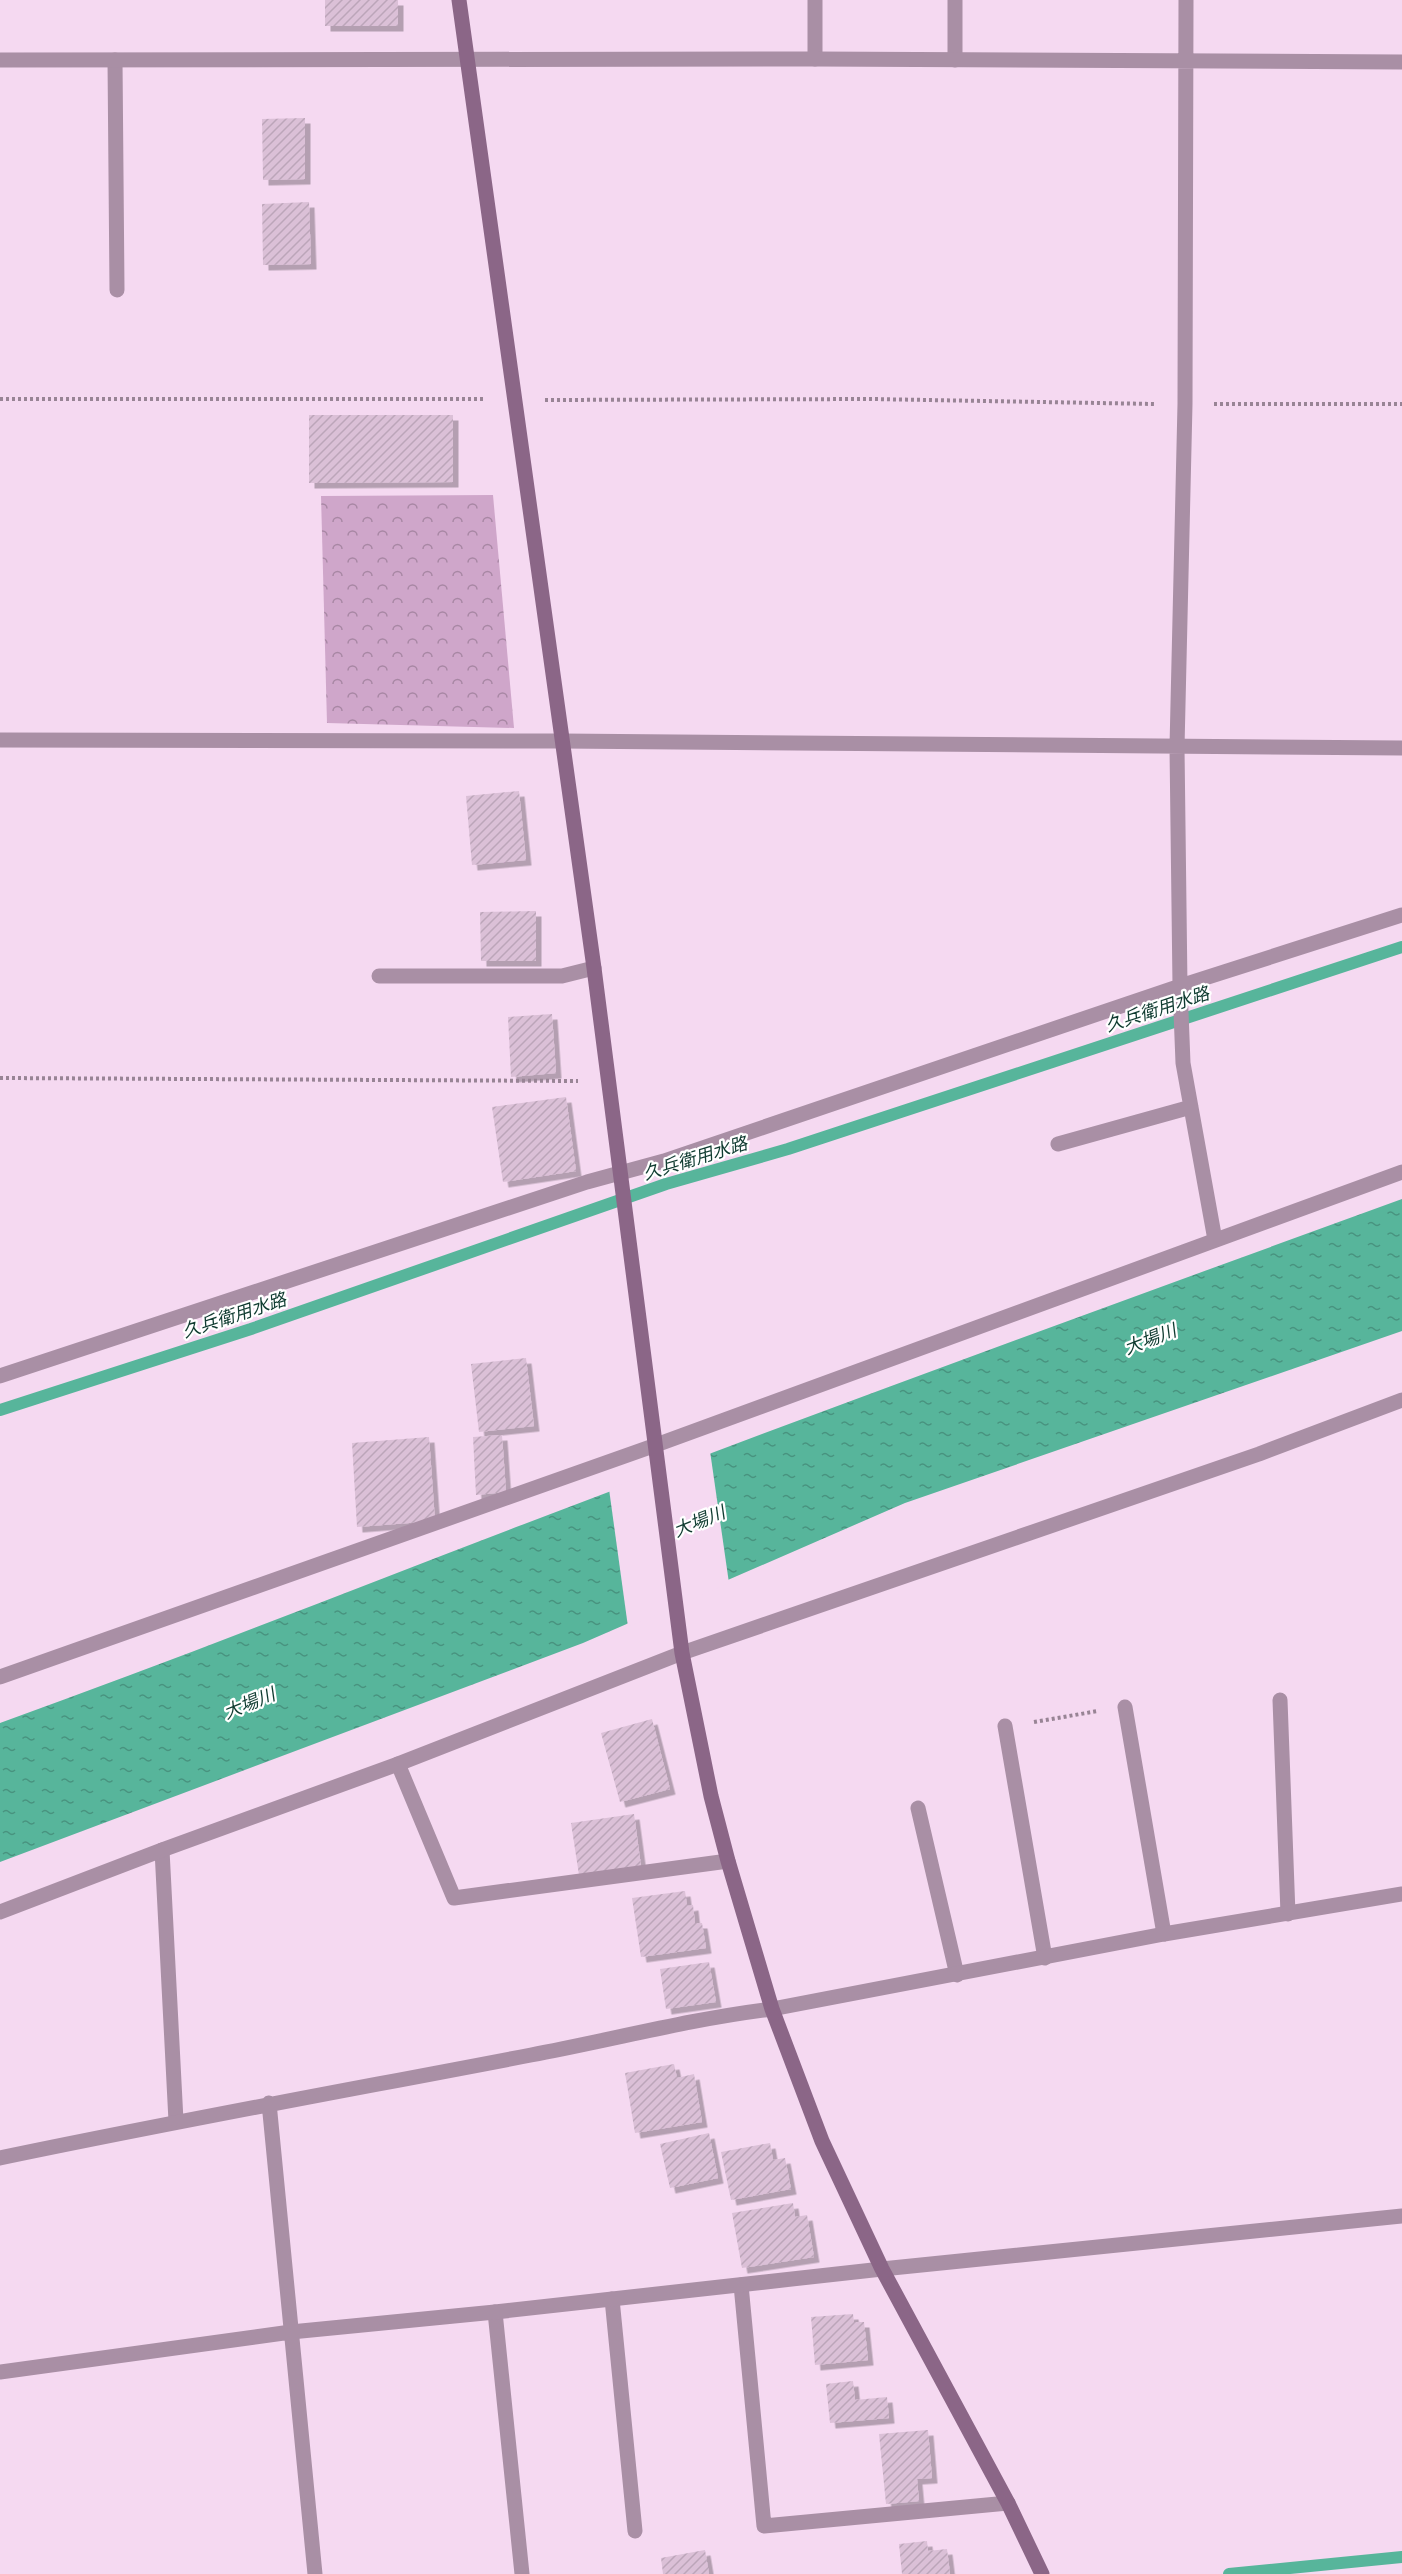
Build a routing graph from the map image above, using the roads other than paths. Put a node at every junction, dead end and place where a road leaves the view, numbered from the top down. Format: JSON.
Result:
{"nodes":[{"id":1,"x":459,"y":0,"type":"edge"},
{"id":2,"x":815,"y":0,"type":"edge"},
{"id":3,"x":955,"y":0,"type":"edge"},
{"id":4,"x":1186,"y":0,"type":"edge"},
{"id":5,"x":815,"y":59,"type":"junction"},
{"id":6,"x":0,"y":60,"type":"edge"},
{"id":7,"x":116,"y":60,"type":"junction"},
{"id":8,"x":467,"y":60,"type":"junction"},
{"id":9,"x":954,"y":60,"type":"junction"},
{"id":10,"x":1186,"y":62,"type":"junction"},
{"id":11,"x":1402,"y":62,"type":"edge"},
{"id":12,"x":117,"y":290,"type":"dead end"},
{"id":13,"x":0,"y":740,"type":"edge"},
{"id":14,"x":562,"y":741,"type":"junction"},
{"id":15,"x":1177,"y":747,"type":"junction"},
{"id":16,"x":1402,"y":748,"type":"edge"},
{"id":17,"x":1402,"y":915,"type":"edge"},
{"id":18,"x":594,"y":968,"type":"junction"},
{"id":19,"x":379,"y":976,"type":"dead end"},
{"id":20,"x":1180,"y":986,"type":"junction"},
{"id":21,"x":1191,"y":1107,"type":"junction"},
{"id":22,"x":1058,"y":1144,"type":"dead end"},
{"id":23,"x":619,"y":1172,"type":"junction"},
{"id":24,"x":1402,"y":1172,"type":"edge"},
{"id":25,"x":1215,"y":1240,"type":"junction"},
{"id":26,"x":0,"y":1376,"type":"edge"},
{"id":27,"x":1402,"y":1400,"type":"edge"},
{"id":28,"x":656,"y":1445,"type":"junction"},
{"id":29,"x":682,"y":1653,"type":"junction"},
{"id":30,"x":0,"y":1677,"type":"edge"},
{"id":31,"x":1280,"y":1700,"type":"dead end"},
{"id":32,"x":1125,"y":1707,"type":"road end"},
{"id":33,"x":1005,"y":1726,"type":"road end"},
{"id":34,"x":398,"y":1764,"type":"junction"},
{"id":35,"x":918,"y":1808,"type":"dead end"},
{"id":36,"x":162,"y":1850,"type":"junction"},
{"id":37,"x":728,"y":1861,"type":"junction"},
{"id":38,"x":1402,"y":1894,"type":"edge"},
{"id":39,"x":0,"y":1912,"type":"edge"},
{"id":40,"x":1288,"y":1914,"type":"junction"},
{"id":41,"x":1164,"y":1934,"type":"junction"},
{"id":42,"x":1045,"y":1958,"type":"junction"},
{"id":43,"x":957,"y":1974,"type":"junction"},
{"id":44,"x":772,"y":2009,"type":"junction"},
{"id":45,"x":269,"y":2103,"type":"junction"},
{"id":46,"x":176,"y":2121,"type":"junction"},
{"id":47,"x":0,"y":2158,"type":"edge"},
{"id":48,"x":1402,"y":2216,"type":"edge"},
{"id":49,"x":882,"y":2269,"type":"junction"},
{"id":50,"x":741,"y":2285,"type":"junction"},
{"id":51,"x":612,"y":2299,"type":"junction"},
{"id":52,"x":495,"y":2312,"type":"junction"},
{"id":53,"x":291,"y":2332,"type":"junction"},
{"id":54,"x":0,"y":2372,"type":"edge"},
{"id":55,"x":1008,"y":2503,"type":"junction"},
{"id":56,"x":635,"y":2532,"type":"dead end"},
{"id":57,"x":315,"y":2574,"type":"edge"},
{"id":58,"x":522,"y":2574,"type":"edge"},
{"id":59,"x":1041,"y":2574,"type":"edge"}],
"edges":[{"from":1,"to":8,"type":"street"},
{"from":2,"to":5,"type":"street"},
{"from":3,"to":9,"type":"street"},
{"from":4,"to":10,"type":"street"},
{"from":5,"to":8,"type":"street"},
{"from":5,"to":9,"type":"street"},
{"from":6,"to":7,"type":"street"},
{"from":7,"to":8,"type":"street"},
{"from":7,"to":12,"type":"street"},
{"from":8,"to":14,"type":"street"},
{"from":9,"to":10,"type":"street"},
{"from":10,"to":11,"type":"street"},
{"from":10,"to":15,"type":"street"},
{"from":13,"to":14,"type":"street"},
{"from":14,"to":15,"type":"street"},
{"from":14,"to":18,"type":"street"},
{"from":15,"to":16,"type":"street"},
{"from":15,"to":20,"type":"street"},
{"from":17,"to":20,"type":"street"},
{"from":18,"to":19,"type":"street"},
{"from":18,"to":23,"type":"street"},
{"from":20,"to":21,"type":"street"},
{"from":20,"to":23,"type":"street"},
{"from":21,"to":22,"type":"street"},
{"from":21,"to":25,"type":"street"},
{"from":23,"to":26,"type":"street"},
{"from":23,"to":28,"type":"street"},
{"from":24,"to":25,"type":"street"},
{"from":25,"to":28,"type":"street"},
{"from":27,"to":29,"type":"street"},
{"from":28,"to":29,"type":"street"},
{"from":28,"to":30,"type":"street"},
{"from":29,"to":34,"type":"street"},
{"from":29,"to":37,"type":"street"},
{"from":31,"to":40,"type":"street"},
{"from":32,"to":41,"type":"street"},
{"from":33,"to":42,"type":"street"},
{"from":34,"to":36,"type":"street"},
{"from":34,"to":37,"type":"street"},
{"from":35,"to":43,"type":"street"},
{"from":36,"to":39,"type":"street"},
{"from":36,"to":46,"type":"street"},
{"from":37,"to":44,"type":"street"},
{"from":38,"to":40,"type":"street"},
{"from":40,"to":41,"type":"street"},
{"from":41,"to":42,"type":"street"},
{"from":42,"to":43,"type":"street"},
{"from":43,"to":44,"type":"street"},
{"from":44,"to":45,"type":"street"},
{"from":44,"to":49,"type":"street"},
{"from":45,"to":46,"type":"street"},
{"from":45,"to":53,"type":"street"},
{"from":46,"to":47,"type":"street"},
{"from":48,"to":49,"type":"street"},
{"from":49,"to":50,"type":"street"},
{"from":49,"to":55,"type":"street"},
{"from":50,"to":51,"type":"street"},
{"from":50,"to":55,"type":"street"},
{"from":51,"to":52,"type":"street"},
{"from":51,"to":56,"type":"street"},
{"from":52,"to":53,"type":"street"},
{"from":52,"to":58,"type":"street"},
{"from":53,"to":54,"type":"street"},
{"from":53,"to":57,"type":"street"},
{"from":55,"to":59,"type":"street"}]}
